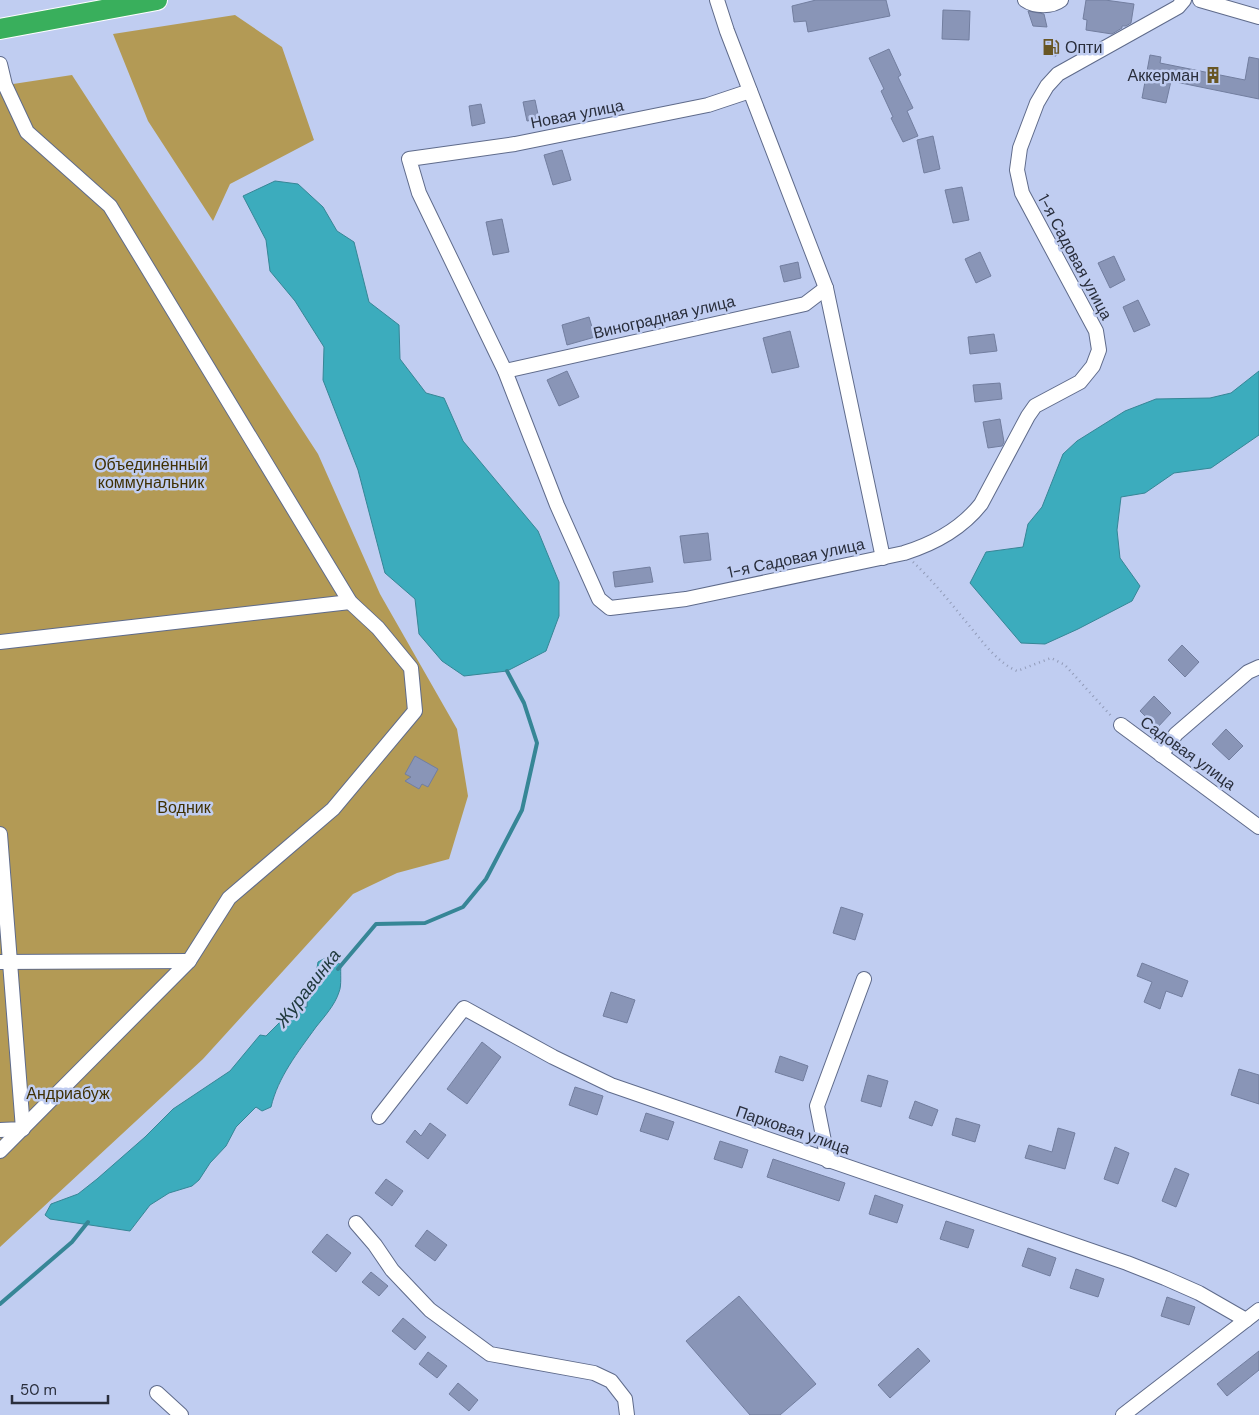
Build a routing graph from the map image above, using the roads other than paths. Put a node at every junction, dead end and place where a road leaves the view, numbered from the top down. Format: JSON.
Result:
{"nodes":[{"id":1,"x":156,"y":0,"type":"edge"},
{"id":2,"x":717,"y":0,"type":"edge"},
{"id":3,"x":1025,"y":0,"type":"edge"},
{"id":4,"x":1061,"y":0,"type":"edge"},
{"id":5,"x":1184,"y":0,"type":"edge"},
{"id":6,"x":1206,"y":1,"type":"edge"},
{"id":7,"x":1259,"y":17,"type":"edge"},
{"id":8,"x":0,"y":28,"type":"edge"},
{"id":9,"x":0,"y":64,"type":"edge"},
{"id":10,"x":2,"y":86,"type":"edge"},
{"id":11,"x":750,"y":91,"type":"junction"},
{"id":12,"x":826,"y":288,"type":"junction"},
{"id":13,"x":505,"y":371,"type":"junction"},
{"id":14,"x":883,"y":558,"type":"junction"},
{"id":15,"x":350,"y":602,"type":"junction"},
{"id":16,"x":0,"y":642,"type":"edge"},
{"id":17,"x":1259,"y":667,"type":"edge"},
{"id":18,"x":1121,"y":725,"type":"road end"},
{"id":19,"x":1161,"y":755,"type":"junction"},
{"id":20,"x":1259,"y":827,"type":"edge"},
{"id":21,"x":0,"y":834,"type":"edge"},
{"id":22,"x":5,"y":961,"type":"edge"},
{"id":23,"x":189,"y":961,"type":"junction"},
{"id":24,"x":864,"y":979,"type":"dead end"},
{"id":25,"x":379,"y":1117,"type":"dead end"},
{"id":26,"x":23,"y":1129,"type":"junction"},
{"id":27,"x":0,"y":1130,"type":"edge"},
{"id":28,"x":0,"y":1151,"type":"edge"},
{"id":29,"x":828,"y":1161,"type":"junction"},
{"id":30,"x":356,"y":1223,"type":"dead end"},
{"id":31,"x":1259,"y":1310,"type":"edge"},
{"id":32,"x":1246,"y":1320,"type":"junction"},
{"id":33,"x":157,"y":1393,"type":"dead end"},
{"id":34,"x":181,"y":1415,"type":"edge"},
{"id":35,"x":627,"y":1415,"type":"edge"},
{"id":36,"x":1123,"y":1415,"type":"edge"}],
"edges":[{"from":1,"to":8,"type":"highway"},
{"from":2,"to":11,"type":"street"},
{"from":3,"to":4,"type":"street"},
{"from":5,"to":14,"type":"street","name":"1-я Садовая улица"},
{"from":6,"to":7,"type":"street"},
{"from":9,"to":10,"type":"street"},
{"from":10,"to":15,"type":"street"},
{"from":11,"to":12,"type":"street"},
{"from":11,"to":13,"type":"street","name":"Новая улица"},
{"from":12,"to":13,"type":"street","name":"Виноградная улица"},
{"from":12,"to":14,"type":"street"},
{"from":13,"to":14,"type":"street","name":"1-я Садовая улица"},
{"from":15,"to":16,"type":"street"},
{"from":15,"to":23,"type":"street"},
{"from":17,"to":19,"type":"street"},
{"from":18,"to":19,"type":"street","name":"Садовая улица"},
{"from":19,"to":20,"type":"street","name":"Садовая улица"},
{"from":21,"to":22,"type":"street"},
{"from":22,"to":23,"type":"street"},
{"from":22,"to":26,"type":"street"},
{"from":23,"to":26,"type":"street"},
{"from":24,"to":29,"type":"street"},
{"from":25,"to":29,"type":"street","name":"Парковая улица"},
{"from":26,"to":27,"type":"street"},
{"from":26,"to":28,"type":"street"},
{"from":29,"to":32,"type":"street","name":"Парковая улица"},
{"from":30,"to":35,"type":"street"},
{"from":31,"to":32,"type":"street"},
{"from":32,"to":36,"type":"street"},
{"from":33,"to":34,"type":"street"}]}
